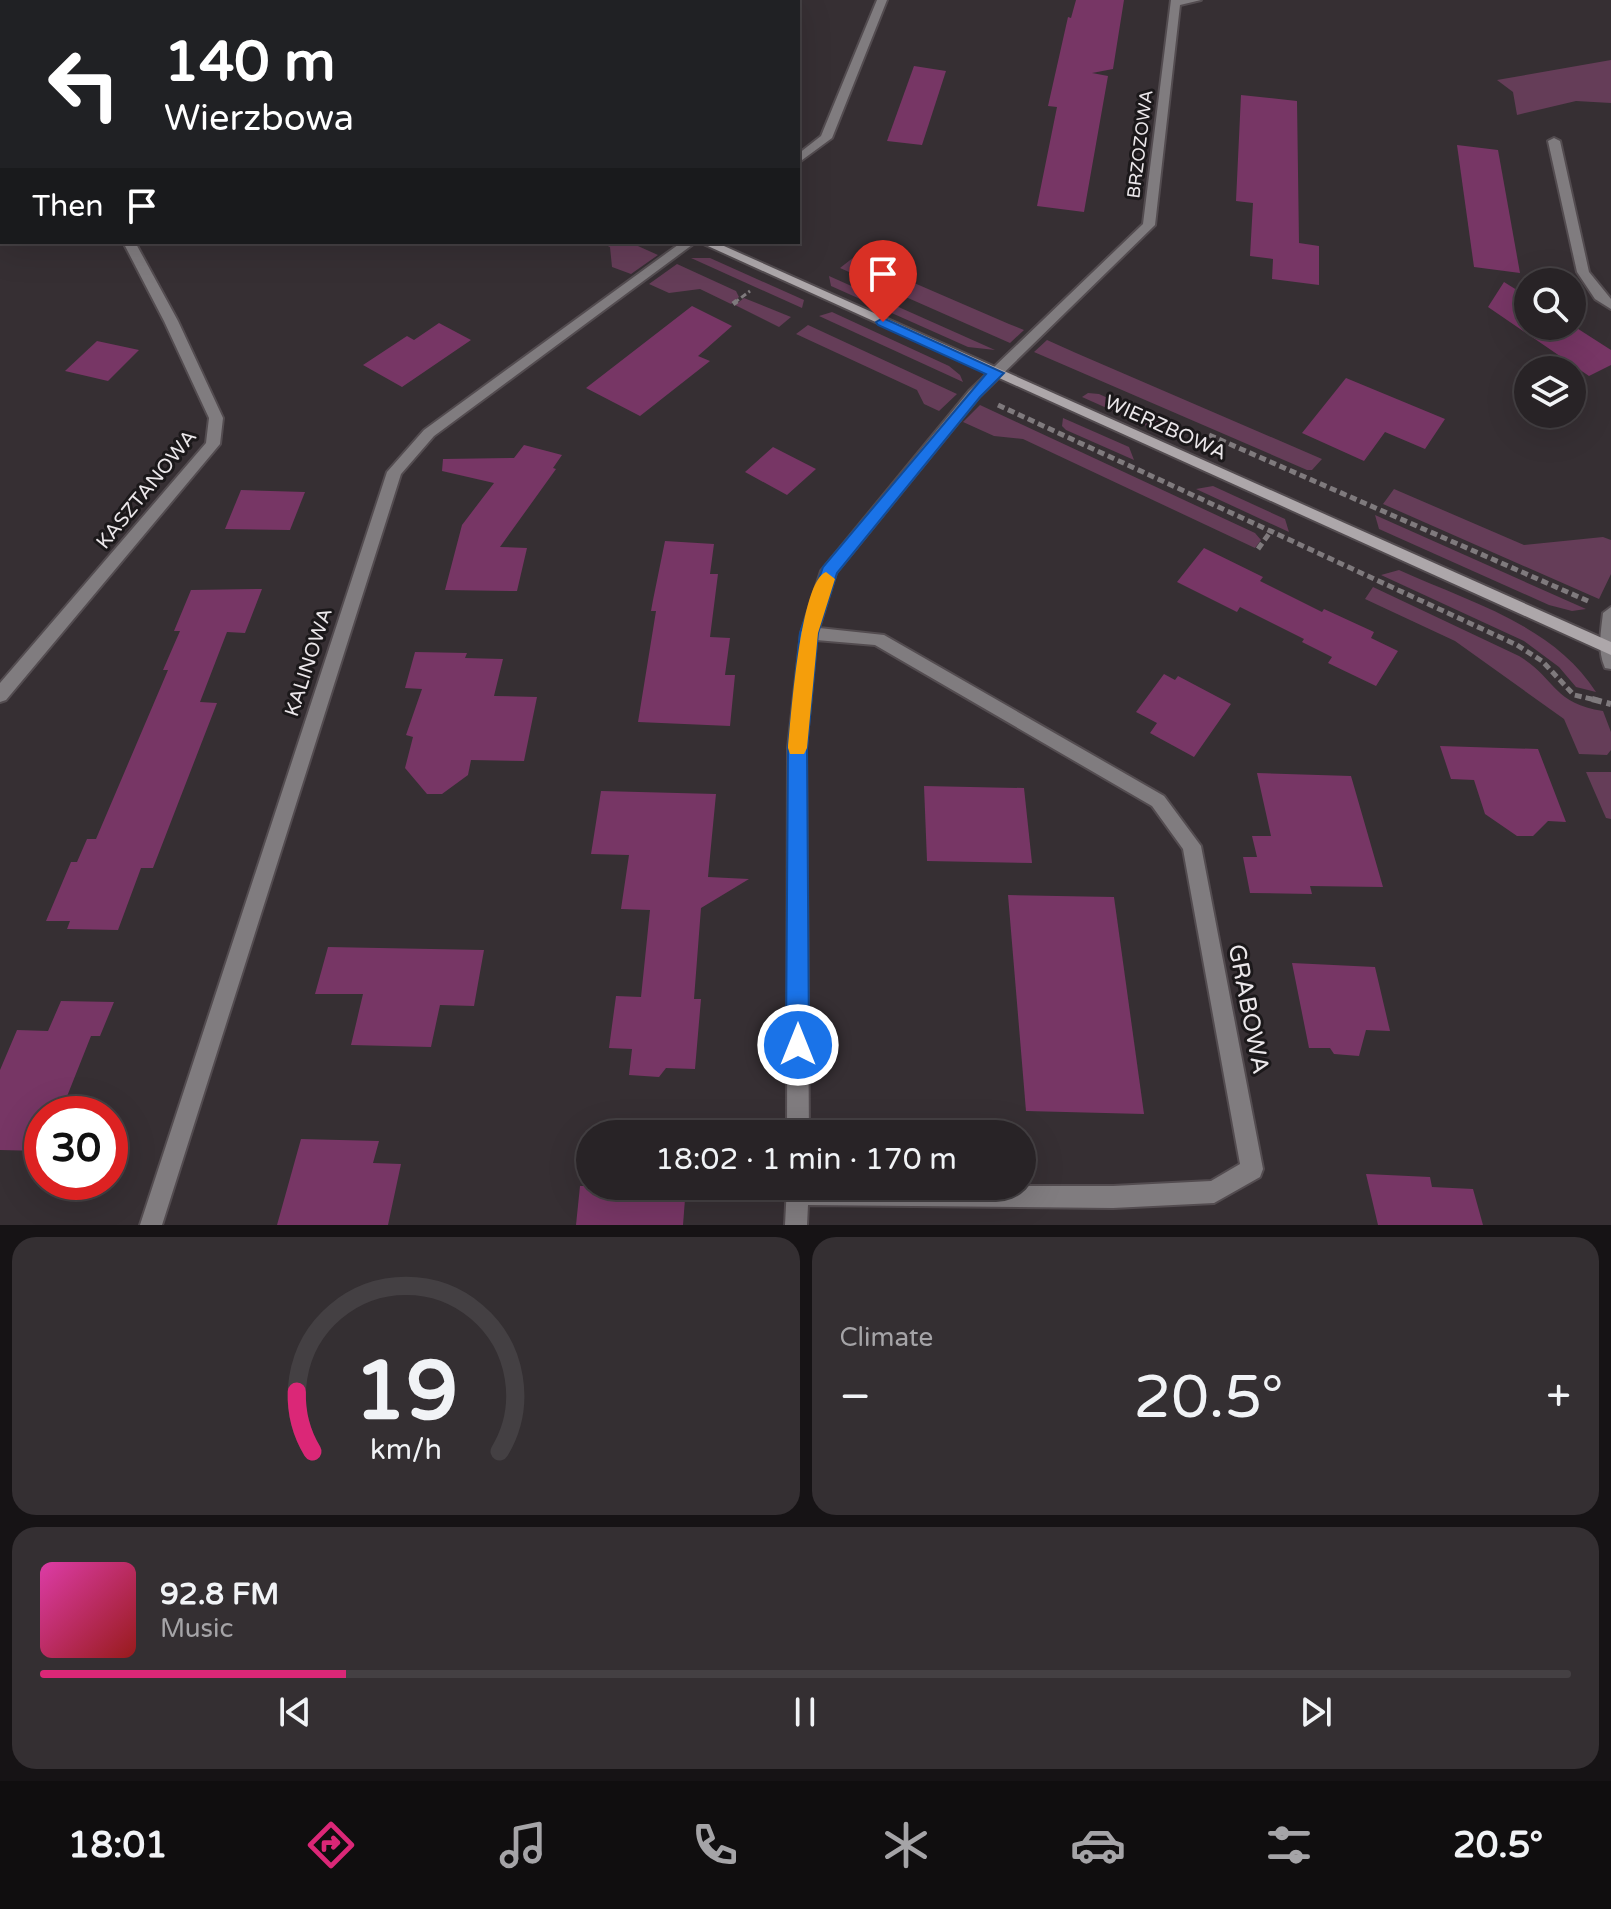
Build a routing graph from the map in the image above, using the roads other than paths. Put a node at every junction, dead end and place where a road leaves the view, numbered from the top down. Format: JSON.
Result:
{"nodes":[{"id":1,"x":882,"y":0,"type":"edge"},
{"id":2,"x":1196,"y":0,"type":"edge"},
{"id":3,"x":1176,"y":2,"type":"edge"},
{"id":4,"x":1554,"y":141,"type":"dead end"},
{"id":5,"x":800,"y":158,"type":"edge"},
{"id":6,"x":130,"y":244,"type":"edge"},
{"id":7,"x":687,"y":244,"type":"edge"},
{"id":8,"x":709,"y":244,"type":"edge"},
{"id":9,"x":1611,"y":305,"type":"edge"},
{"id":10,"x":996,"y":373,"type":"junction"},
{"id":11,"x":1611,"y":613,"type":"edge"},
{"id":12,"x":809,"y":633,"type":"junction"},
{"id":13,"x":1610,"y":653,"type":"edge"},
{"id":14,"x":0,"y":695,"type":"edge"},
{"id":15,"x":798,"y":1120,"type":"edge"},
{"id":16,"x":1036,"y":1195,"type":"edge"},
{"id":17,"x":797,"y":1200,"type":"edge"},
{"id":18,"x":151,"y":1225,"type":"edge"},
{"id":19,"x":796,"y":1225,"type":"edge"}],
"edges":[{"from":1,"to":5,"type":"street"},
{"from":2,"to":3,"type":"street"},
{"from":3,"to":10,"type":"street","name":"BRZOZOWA"},
{"from":4,"to":9,"type":"street"},
{"from":6,"to":14,"type":"street","name":"KASZTANOWA"},
{"from":7,"to":18,"type":"street","name":"KALINOWA"},
{"from":8,"to":10,"type":"street","name":"WIERZBOWA"},
{"from":10,"to":12,"type":"street","name":"BRZOZOWA"},
{"from":10,"to":13,"type":"street","name":"WIERZBOWA"},
{"from":11,"to":13,"type":"street"},
{"from":12,"to":15,"type":"street","name":"BRZOZOWA"},
{"from":12,"to":16,"type":"street","name":"GRABOWA"},
{"from":17,"to":19,"type":"street"}]}
